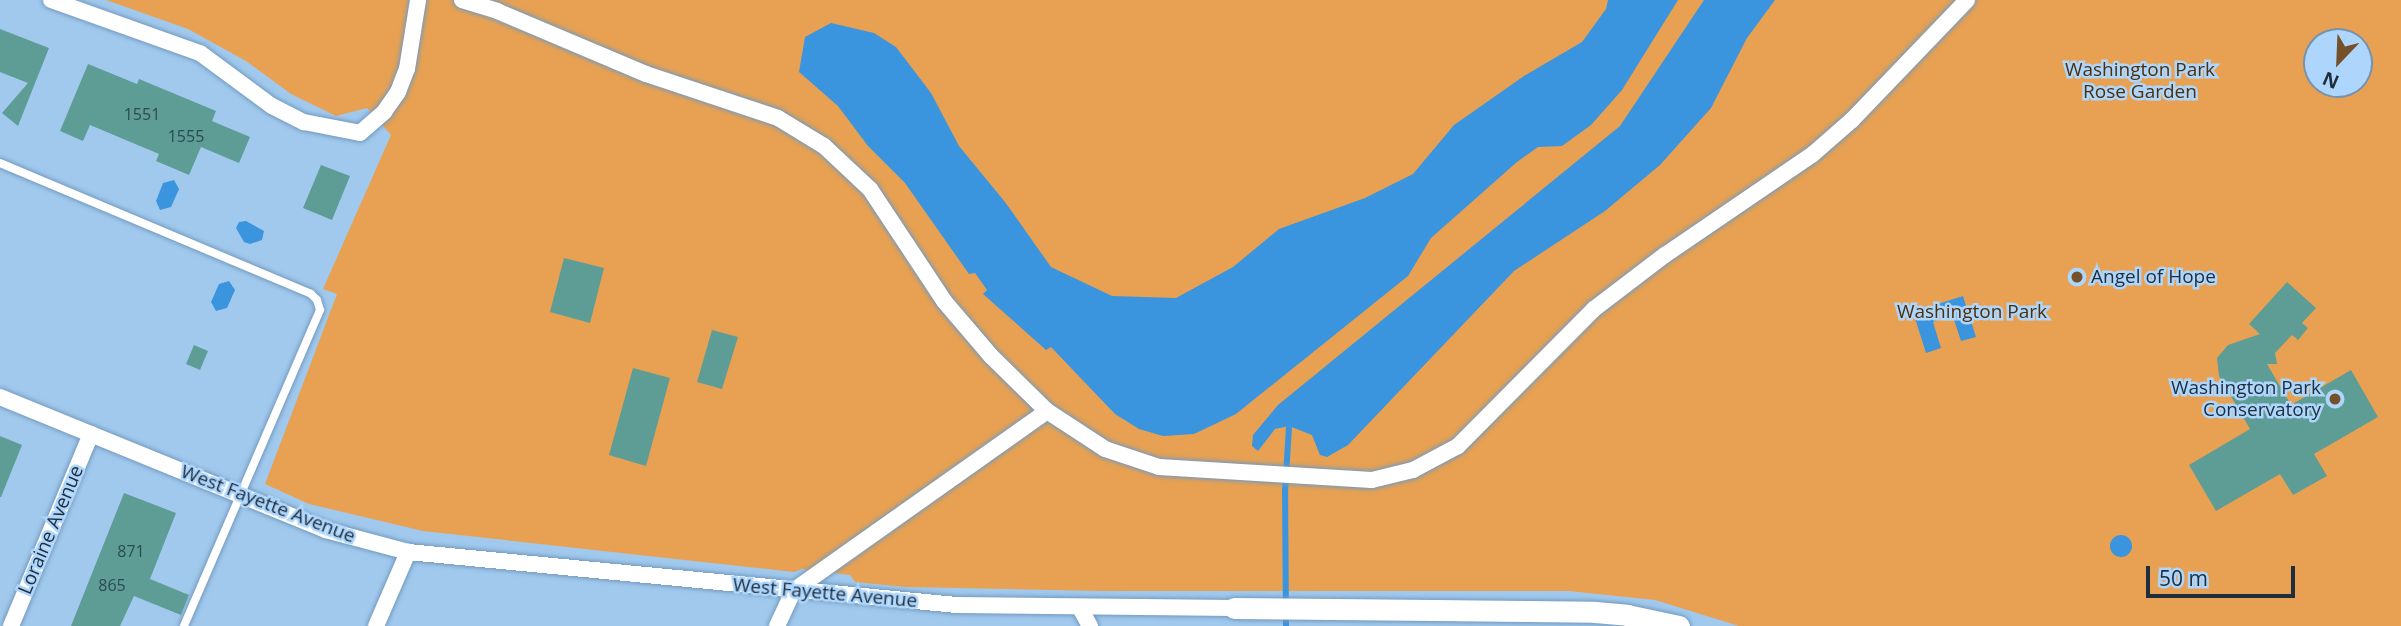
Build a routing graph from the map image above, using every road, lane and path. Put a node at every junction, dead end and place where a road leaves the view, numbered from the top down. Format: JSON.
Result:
{"nodes":[{"id":1,"x":51,"y":0,"type":"edge"},
{"id":2,"x":418,"y":0,"type":"edge"},
{"id":3,"x":462,"y":0,"type":"edge"},
{"id":4,"x":1967,"y":0,"type":"edge"},
{"id":5,"x":0,"y":163,"type":"edge"},
{"id":6,"x":0,"y":397,"type":"edge"},
{"id":7,"x":1047,"y":411,"type":"junction"},
{"id":8,"x":91,"y":434,"type":"junction"},
{"id":9,"x":238,"y":495,"type":"junction"},
{"id":10,"x":408,"y":552,"type":"junction"},
{"id":11,"x":793,"y":591,"type":"junction"},
{"id":12,"x":1080,"y":607,"type":"junction"},
{"id":13,"x":1234,"y":608,"type":"joint"},
{"id":14,"x":1564,"y":619,"type":"edge"},
{"id":15,"x":11,"y":626,"type":"edge"},
{"id":16,"x":184,"y":626,"type":"edge"},
{"id":17,"x":376,"y":626,"type":"edge"},
{"id":18,"x":778,"y":626,"type":"edge"},
{"id":19,"x":1090,"y":626,"type":"edge"},
{"id":20,"x":1679,"y":626,"type":"edge"}],
"edges":[{"from":1,"to":2,"type":"street"},
{"from":3,"to":7,"type":"street"},
{"from":4,"to":7,"type":"street"},
{"from":5,"to":9,"type":"lane"},
{"from":6,"to":8,"type":"street","name":"West Fayette Avenue"},
{"from":7,"to":11,"type":"street"},
{"from":8,"to":9,"type":"street","name":"West Fayette Avenue"},
{"from":8,"to":15,"type":"street","name":"Loraine Avenue"},
{"from":9,"to":10,"type":"street","name":"West Fayette Avenue"},
{"from":9,"to":16,"type":"lane"},
{"from":10,"to":11,"type":"street","name":"West Fayette Avenue"},
{"from":10,"to":17,"type":"street"},
{"from":11,"to":12,"type":"street","name":"West Fayette Avenue"},
{"from":11,"to":18,"type":"street"},
{"from":12,"to":13,"type":"street","name":"West Fayette Avenue"},
{"from":12,"to":19,"type":"street"},
{"from":13,"to":14,"type":"street","name":"West Fayette Avenue"},
{"from":14,"to":20,"type":"street","name":"West Fayette Avenue"}]}
